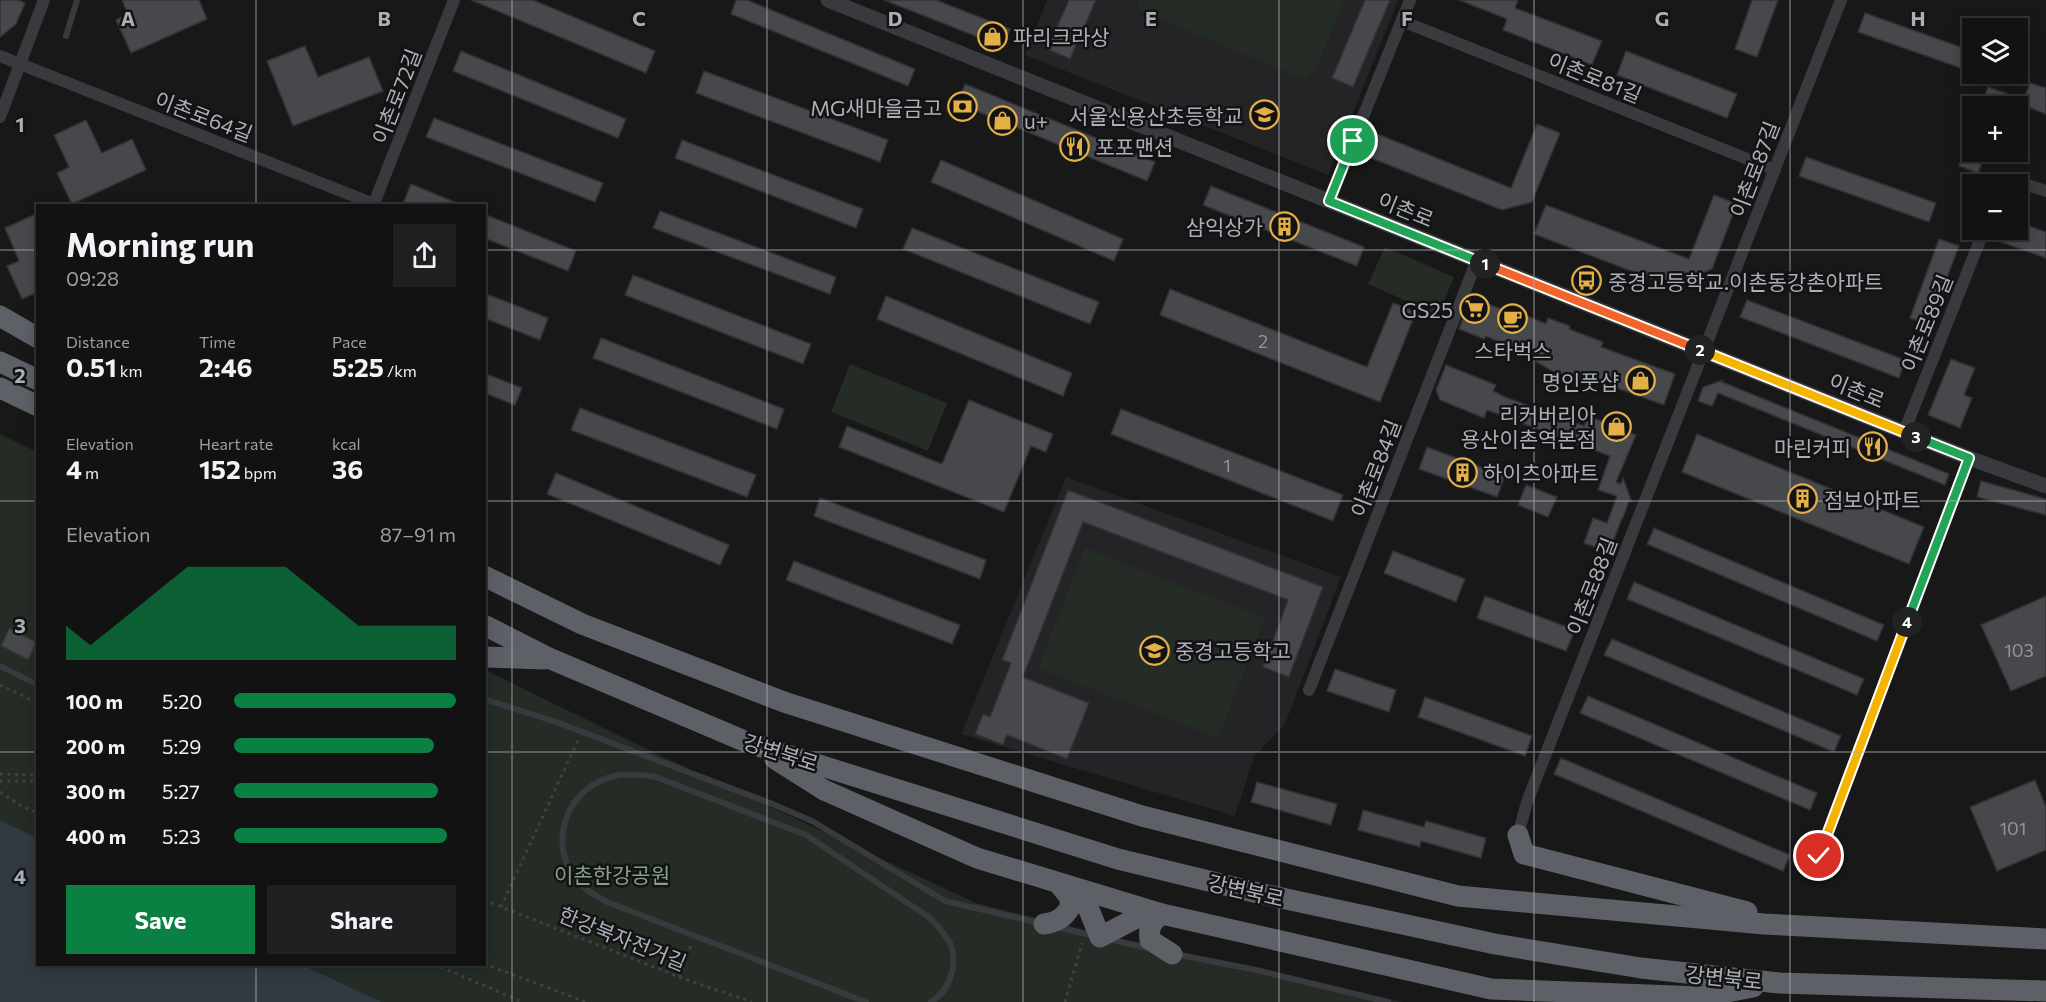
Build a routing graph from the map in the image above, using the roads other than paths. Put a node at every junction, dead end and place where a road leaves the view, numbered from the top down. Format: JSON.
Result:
{"nodes":[{"id":1,"x":44,"y":0,"type":"edge"},
{"id":2,"x":77,"y":0,"type":"edge"},
{"id":3,"x":454,"y":0,"type":"edge"},
{"id":4,"x":828,"y":0,"type":"edge"},
{"id":5,"x":1410,"y":0,"type":"edge"},
{"id":6,"x":1841,"y":0,"type":"edge"},
{"id":7,"x":1402,"y":21,"type":"junction"},
{"id":8,"x":66,"y":36,"type":"dead end"},
{"id":9,"x":0,"y":56,"type":"edge"},
{"id":10,"x":20,"y":64,"type":"junction"},
{"id":11,"x":0,"y":117,"type":"edge"},
{"id":12,"x":1775,"y":170,"type":"junction"},
{"id":13,"x":2028,"y":185,"type":"edge"},
{"id":14,"x":2046,"y":191,"type":"edge"},
{"id":15,"x":1329,"y":201,"type":"junction"},
{"id":16,"x":371,"y":204,"type":"edge"},
{"id":17,"x":374,"y":204,"type":"edge"},
{"id":18,"x":1980,"y":240,"type":"edge"},
{"id":19,"x":1477,"y":260,"type":"junction"},
{"id":20,"x":0,"y":316,"type":"edge"},
{"id":21,"x":0,"y":332,"type":"edge"},
{"id":22,"x":36,"y":337,"type":"edge"},
{"id":23,"x":36,"y":348,"type":"edge"},
{"id":24,"x":1704,"y":351,"type":"junction"},
{"id":25,"x":0,"y":362,"type":"edge"},
{"id":26,"x":36,"y":379,"type":"edge"},
{"id":27,"x":0,"y":388,"type":"edge"},
{"id":28,"x":36,"y":405,"type":"edge"},
{"id":29,"x":1904,"y":432,"type":"junction"},
{"id":30,"x":1969,"y":458,"type":"junction"},
{"id":31,"x":2046,"y":486,"type":"edge"},
{"id":32,"x":486,"y":577,"type":"edge"},
{"id":33,"x":486,"y":626,"type":"edge"},
{"id":34,"x":486,"y":657,"type":"edge"},
{"id":35,"x":551,"y":659,"type":"junction"},
{"id":36,"x":0,"y":666,"type":"edge"},
{"id":37,"x":36,"y":684,"type":"edge"},
{"id":38,"x":1309,"y":690,"type":"dead end"},
{"id":39,"x":486,"y":700,"type":"edge"},
{"id":40,"x":749,"y":743,"type":"junction"},
{"id":41,"x":1518,"y":835,"type":"joint"},
{"id":42,"x":1819,"y":856,"type":"dead end"},
{"id":43,"x":1059,"y":884,"type":"junction"},
{"id":44,"x":1081,"y":890,"type":"junction"},
{"id":45,"x":1156,"y":912,"type":"junction"},
{"id":46,"x":1044,"y":924,"type":"junction"},
{"id":47,"x":1800,"y":926,"type":"junction"},
{"id":48,"x":1092,"y":935,"type":"junction"},
{"id":49,"x":2046,"y":939,"type":"edge"},
{"id":50,"x":1172,"y":954,"type":"junction"},
{"id":51,"x":1779,"y":983,"type":"junction"},
{"id":52,"x":2046,"y":990,"type":"edge"},
{"id":53,"x":866,"y":1002,"type":"edge"},
{"id":54,"x":931,"y":1002,"type":"edge"},
{"id":55,"x":1388,"y":1002,"type":"edge"}],
"edges":[{"from":1,"to":10,"type":"street"},
{"from":2,"to":8,"type":"lane"},
{"from":3,"to":17,"type":"street","name":"이촌로72길"},
{"from":4,"to":15,"type":"street","name":"이촌로"},
{"from":5,"to":7,"type":"street"},
{"from":6,"to":12,"type":"street","name":"이촌로87길"},
{"from":7,"to":12,"type":"street","name":"이촌로81길"},
{"from":7,"to":15,"type":"street"},
{"from":9,"to":10,"type":"street","name":"이촌로64길"},
{"from":10,"to":11,"type":"street"},
{"from":10,"to":16,"type":"street","name":"이촌로64길"},
{"from":12,"to":24,"type":"street","name":"이촌로87길"},
{"from":13,"to":14,"type":"street"},
{"from":15,"to":19,"type":"street","name":"이촌로"},
{"from":18,"to":29,"type":"street","name":"이촌로89길"},
{"from":19,"to":24,"type":"street","name":"이촌로"},
{"from":19,"to":38,"type":"street","name":"이촌로84길"},
{"from":20,"to":22,"type":"highway"},
{"from":21,"to":23,"type":"highway"},
{"from":24,"to":29,"type":"street","name":"이촌로"},
{"from":24,"to":41,"type":"street","name":"이촌로88길"},
{"from":25,"to":26,"type":"highway"},
{"from":27,"to":28,"type":"highway"},
{"from":29,"to":30,"type":"street","name":"이촌로"},
{"from":30,"to":31,"type":"street","name":"이촌로"},
{"from":30,"to":42,"type":"street"},
{"from":32,"to":47,"type":"highway"},
{"from":33,"to":35,"type":"highway","name":"강변북로"},
{"from":34,"to":35,"type":"highway"},
{"from":35,"to":40,"type":"highway","name":"강변북로"},
{"from":36,"to":37,"type":"lane"},
{"from":39,"to":46,"type":"lane"},
{"from":40,"to":43,"type":"highway"},
{"from":40,"to":51,"type":"highway","name":"강변북로"},
{"from":41,"to":47,"type":"highway"},
{"from":43,"to":44,"type":"highway"},
{"from":43,"to":46,"type":"highway"},
{"from":44,"to":45,"type":"highway"},
{"from":44,"to":48,"type":"highway"},
{"from":45,"to":48,"type":"highway"},
{"from":45,"to":50,"type":"highway"},
{"from":45,"to":51,"type":"highway"},
{"from":46,"to":48,"type":"lane"},
{"from":47,"to":49,"type":"highway"},
{"from":48,"to":50,"type":"lane"},
{"from":50,"to":55,"type":"lane"},
{"from":51,"to":52,"type":"highway","name":"강변북로"},
{"from":53,"to":54,"type":"lane"}]}
